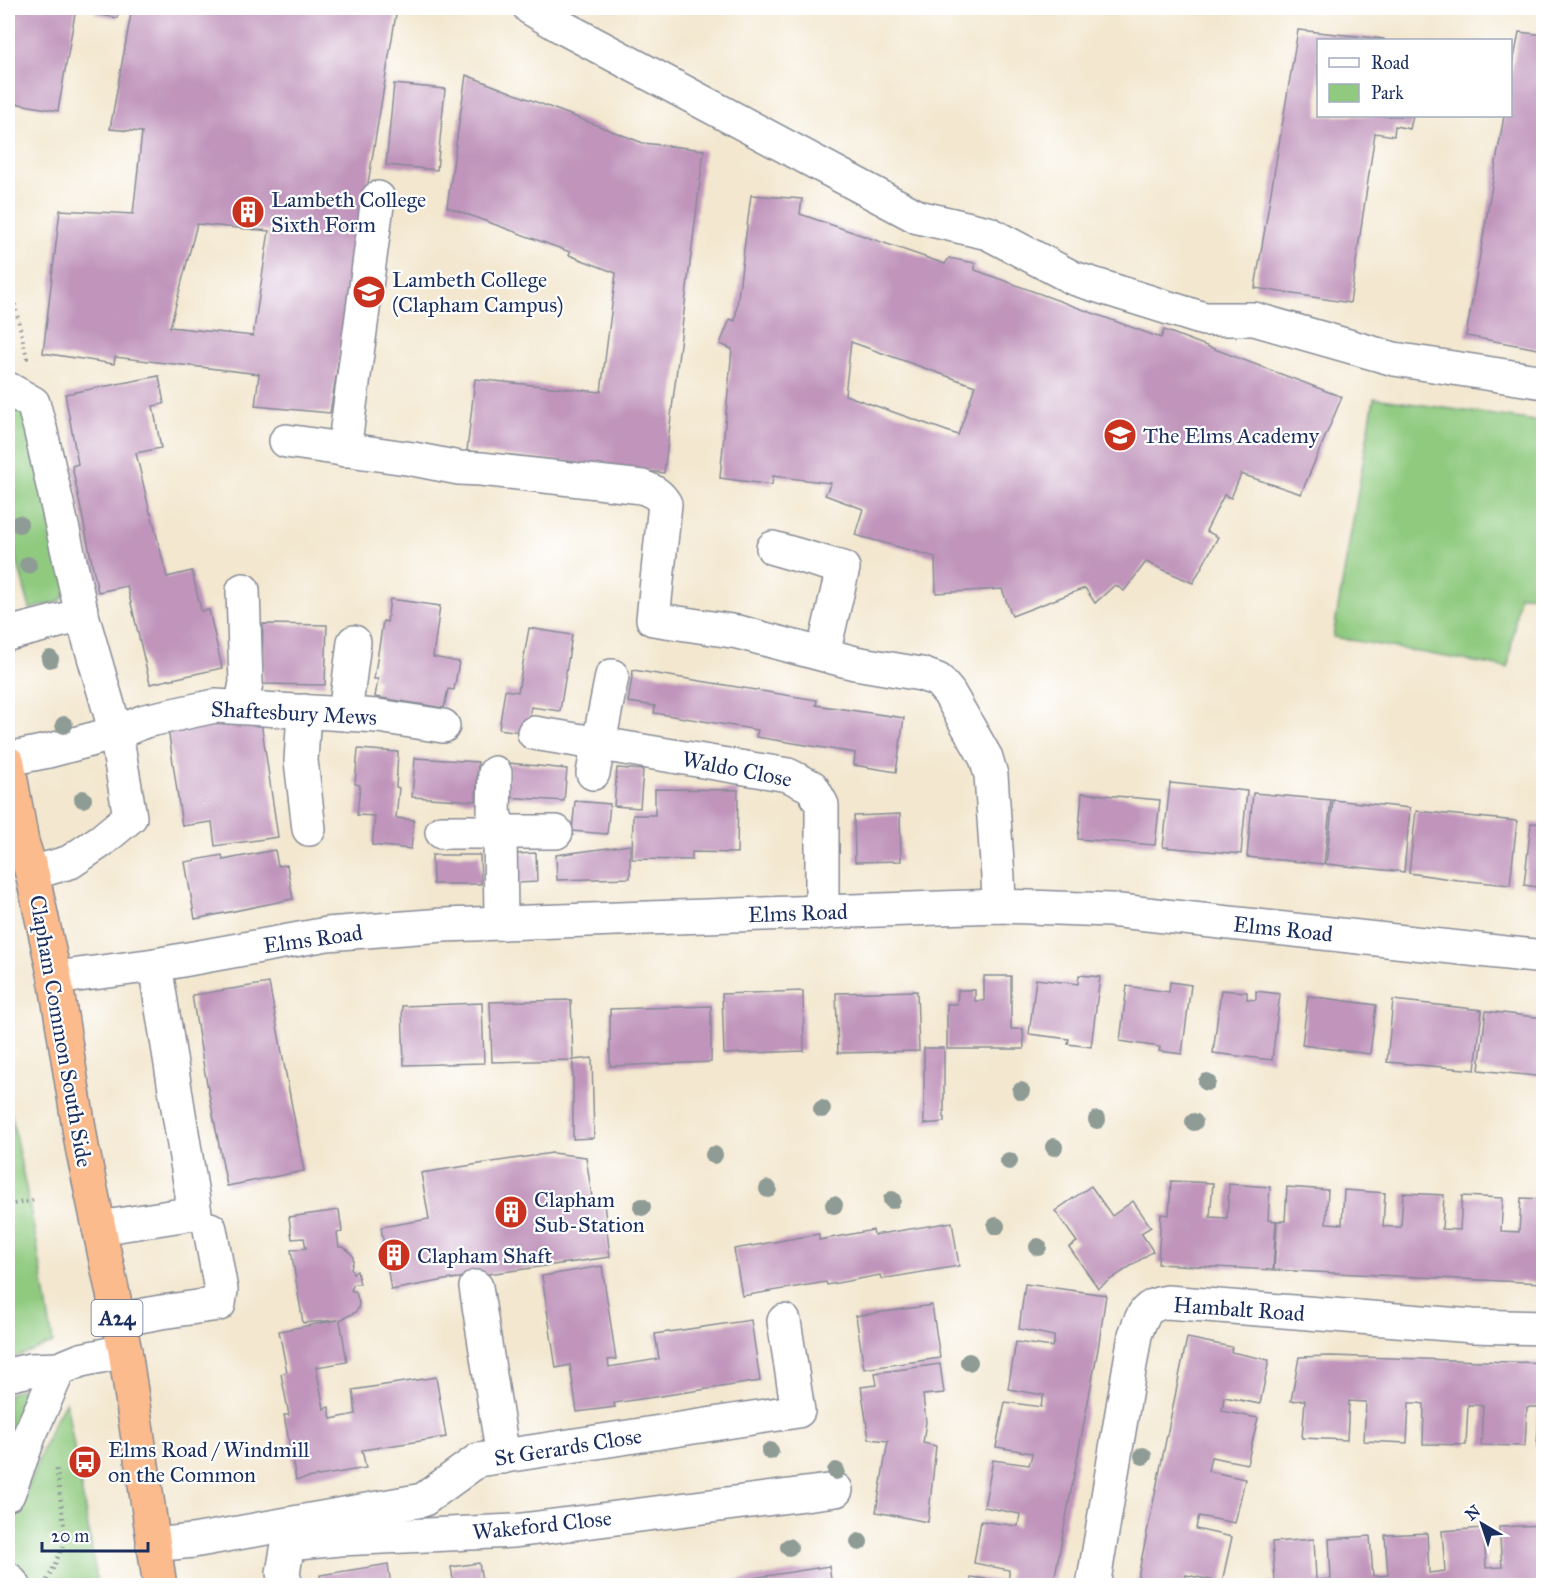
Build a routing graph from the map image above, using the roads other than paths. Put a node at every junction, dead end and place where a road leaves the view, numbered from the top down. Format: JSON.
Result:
{"nodes":[{"id":1,"x":530,"y":8,"type":"edge"},
{"id":2,"x":378,"y":198,"type":"dead end"},
{"id":3,"x":1544,"y":382,"type":"edge"},
{"id":4,"x":8,"y":389,"type":"edge"},
{"id":5,"x":286,"y":441,"type":"dead end"},
{"id":6,"x":344,"y":450,"type":"junction"},
{"id":7,"x":773,"y":548,"type":"dead end"},
{"id":8,"x":243,"y":590,"type":"dead end"},
{"id":9,"x":82,"y":615,"type":"junction"},
{"id":10,"x":8,"y":634,"type":"edge"},
{"id":11,"x":354,"y":642,"type":"dead end"},
{"id":12,"x":823,"y":654,"type":"junction"},
{"id":13,"x":612,"y":676,"type":"dead end"},
{"id":14,"x":241,"y":707,"type":"junction"},
{"id":15,"x":304,"y":711,"type":"junction"},
{"id":16,"x":345,"y":714,"type":"junction"},
{"id":17,"x":443,"y":726,"type":"dead end"},
{"id":18,"x":116,"y":733,"type":"junction"},
{"id":19,"x":534,"y":733,"type":"dead end"},
{"id":20,"x":596,"y":759,"type":"junction"},
{"id":21,"x":8,"y":761,"type":"edge"},
{"id":22,"x":495,"y":774,"type":"dead end"},
{"id":23,"x":309,"y":829,"type":"dead end"},
{"id":24,"x":442,"y":832,"type":"dead end"},
{"id":25,"x":500,"y":832,"type":"junction"},
{"id":26,"x":556,"y":832,"type":"dead end"},
{"id":27,"x":15,"y":844,"type":"edge"},
{"id":28,"x":32,"y":873,"type":"junction"},
{"id":29,"x":999,"y":906,"type":"junction"},
{"id":30,"x":822,"y":913,"type":"junction"},
{"id":31,"x":501,"y":923,"type":"junction"},
{"id":32,"x":1544,"y":957,"type":"edge"},
{"id":33,"x":155,"y":965,"type":"junction"},
{"id":34,"x":55,"y":978,"type":"junction"},
{"id":35,"x":99,"y":1228,"type":"junction"},
{"id":36,"x":210,"y":1229,"type":"dead end"},
{"id":37,"x":476,"y":1287,"type":"dead end"},
{"id":38,"x":784,"y":1322,"type":"dead end"},
{"id":39,"x":1544,"y":1328,"type":"edge"},
{"id":40,"x":121,"y":1335,"type":"junction"},
{"id":41,"x":59,"y":1369,"type":"junction"},
{"id":42,"x":8,"y":1375,"type":"edge"},
{"id":43,"x":503,"y":1457,"type":"junction"},
{"id":44,"x":836,"y":1490,"type":"dead end"},
{"id":45,"x":8,"y":1494,"type":"edge"},
{"id":46,"x":153,"y":1545,"type":"junction"},
{"id":47,"x":8,"y":1579,"type":"edge"},
{"id":48,"x":14,"y":1586,"type":"edge"},
{"id":49,"x":160,"y":1586,"type":"edge"},
{"id":50,"x":286,"y":1586,"type":"edge"},
{"id":51,"x":1093,"y":1586,"type":"edge"}],
"edges":[{"from":1,"to":3,"type":"street"},
{"from":2,"to":6,"type":"street"},
{"from":4,"to":9,"type":"street"},
{"from":5,"to":6,"type":"street"},
{"from":6,"to":12,"type":"street"},
{"from":7,"to":12,"type":"street"},
{"from":8,"to":14,"type":"street"},
{"from":9,"to":10,"type":"street"},
{"from":9,"to":18,"type":"street"},
{"from":11,"to":16,"type":"street"},
{"from":12,"to":29,"type":"street"},
{"from":13,"to":20,"type":"street"},
{"from":14,"to":15,"type":"street","name":"Shaftesbury Mews"},
{"from":14,"to":18,"type":"street","name":"Shaftesbury Mews"},
{"from":15,"to":16,"type":"street","name":"Shaftesbury Mews"},
{"from":15,"to":23,"type":"street"},
{"from":16,"to":17,"type":"street","name":"Shaftesbury Mews"},
{"from":18,"to":21,"type":"street","name":"Shaftesbury Mews"},
{"from":18,"to":28,"type":"street"},
{"from":19,"to":20,"type":"street","name":"Waldo Close"},
{"from":20,"to":30,"type":"street","name":"Waldo Close"},
{"from":21,"to":27,"type":"highway","name":"Clapham Common South Side","number":"A24"},
{"from":22,"to":25,"type":"street"},
{"from":24,"to":25,"type":"street"},
{"from":25,"to":26,"type":"street"},
{"from":25,"to":31,"type":"street"},
{"from":27,"to":28,"type":"highway","name":"Clapham Common South Side","number":"A24"},
{"from":28,"to":34,"type":"highway","name":"Clapham Common South Side","number":"A24"},
{"from":29,"to":30,"type":"street","name":"Elms Road"},
{"from":29,"to":32,"type":"street","name":"Elms Road"},
{"from":30,"to":31,"type":"street","name":"Elms Road"},
{"from":31,"to":33,"type":"street","name":"Elms Road"},
{"from":33,"to":34,"type":"street","name":"Elms Road"},
{"from":33,"to":35,"type":"street"},
{"from":34,"to":35,"type":"highway","name":"Clapham Common South Side","number":"A24"},
{"from":35,"to":40,"type":"highway","name":"Clapham Common South Side","number":"A24"},
{"from":36,"to":40,"type":"street"},
{"from":37,"to":43,"type":"street"},
{"from":38,"to":43,"type":"street","name":"St Gerards Close"},
{"from":39,"to":51,"type":"street","name":"Hambalt Road"},
{"from":40,"to":41,"type":"street"},
{"from":40,"to":46,"type":"highway","name":"Clapham Common South Side","number":"A24"},
{"from":41,"to":42,"type":"street"},
{"from":41,"to":45,"type":"street"},
{"from":43,"to":46,"type":"street","name":"St Gerards Close"},
{"from":44,"to":50,"type":"street","name":"Wakeford Close"},
{"from":46,"to":49,"type":"highway","name":"Clapham Common South Side","number":"A24"},
{"from":47,"to":48,"type":"street"}]}
